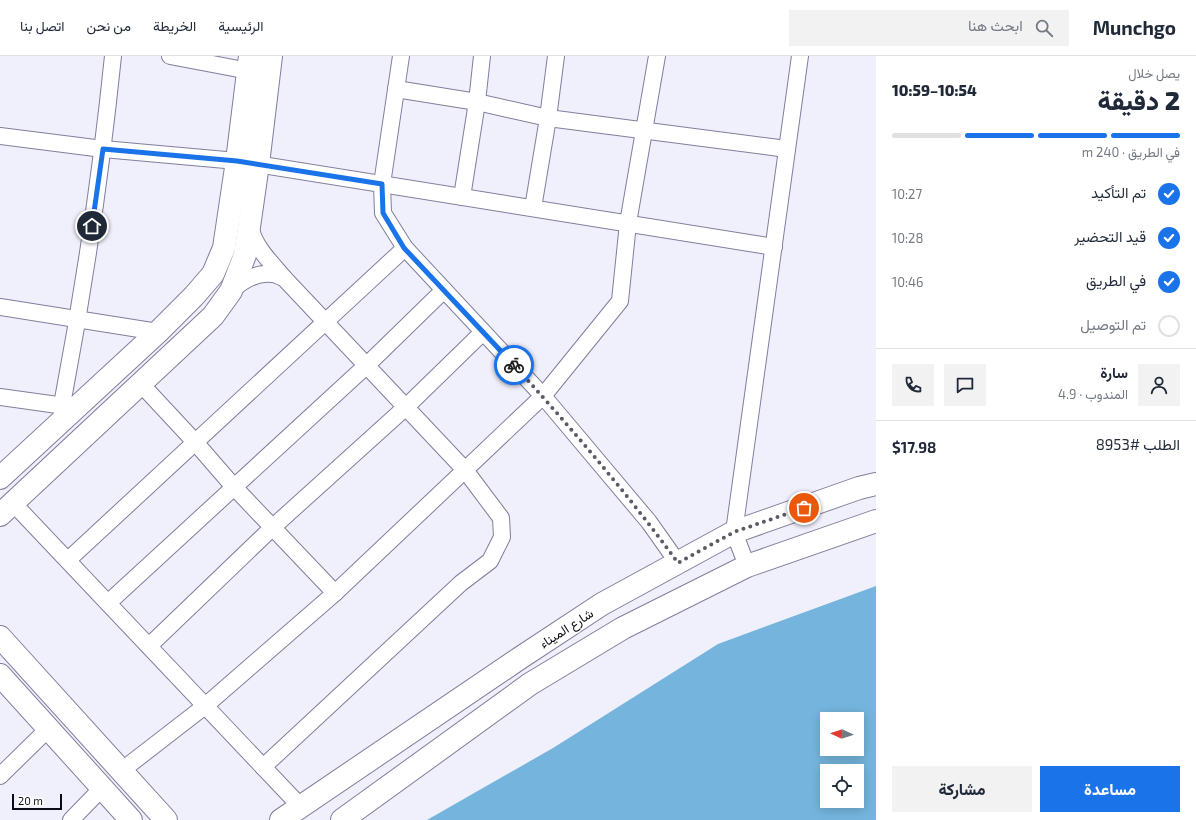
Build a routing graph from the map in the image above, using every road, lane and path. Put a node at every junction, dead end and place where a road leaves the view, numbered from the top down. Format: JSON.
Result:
{"nodes":[{"id":1,"x":113,"y":56,"type":"edge"},
{"id":2,"x":170,"y":56,"type":"edge"},
{"id":3,"x":271,"y":56,"type":"edge"},
{"id":4,"x":401,"y":56,"type":"edge"},
{"id":5,"x":482,"y":56,"type":"edge"},
{"id":6,"x":556,"y":56,"type":"edge"},
{"id":7,"x":657,"y":56,"type":"edge"},
{"id":8,"x":800,"y":56,"type":"edge"},
{"id":9,"x":249,"y":63,"type":"edge"},
{"id":10,"x":396,"y":90,"type":"junction"},
{"id":11,"x":477,"y":102,"type":"junction"},
{"id":12,"x":548,"y":118,"type":"junction"},
{"id":13,"x":644,"y":130,"type":"junction"},
{"id":14,"x":0,"y":136,"type":"edge"},
{"id":15,"x":103,"y":149,"type":"junction"},
{"id":16,"x":787,"y":149,"type":"junction"},
{"id":17,"x":237,"y":161,"type":"junction"},
{"id":18,"x":258,"y":164,"type":"junction"},
{"id":19,"x":382,"y":184,"type":"junction"},
{"id":20,"x":462,"y":197,"type":"junction"},
{"id":21,"x":533,"y":208,"type":"junction"},
{"id":22,"x":628,"y":223,"type":"junction"},
{"id":23,"x":249,"y":224,"type":"junction"},
{"id":24,"x":774,"y":246,"type":"junction"},
{"id":25,"x":404,"y":248,"type":"junction"},
{"id":26,"x":284,"y":278,"type":"junction"},
{"id":27,"x":444,"y":290,"type":"junction"},
{"id":28,"x":231,"y":291,"type":"junction"},
{"id":29,"x":0,"y":307,"type":"edge"},
{"id":30,"x":78,"y":319,"type":"junction"},
{"id":31,"x":325,"y":321,"type":"junction"},
{"id":32,"x":158,"y":332,"type":"junction"},
{"id":33,"x":483,"y":332,"type":"junction"},
{"id":34,"x":366,"y":365,"type":"junction"},
{"id":35,"x":141,"y":384,"type":"junction"},
{"id":36,"x":542,"y":396,"type":"junction"},
{"id":37,"x":0,"y":397,"type":"edge"},
{"id":38,"x":69,"y":406,"type":"junction"},
{"id":39,"x":406,"y":407,"type":"junction"},
{"id":40,"x":195,"y":442,"type":"junction"},
{"id":41,"x":465,"y":470,"type":"junction"},
{"id":42,"x":0,"y":478,"type":"edge"},
{"id":43,"x":876,"y":484,"type":"edge"},
{"id":44,"x":234,"y":487,"type":"junction"},
{"id":45,"x":7,"y":509,"type":"edge"},
{"id":46,"x":876,"y":521,"type":"edge"},
{"id":47,"x":273,"y":527,"type":"junction"},
{"id":48,"x":734,"y":532,"type":"junction"},
{"id":49,"x":68,"y":560,"type":"junction"},
{"id":50,"x":678,"y":563,"type":"junction"},
{"id":51,"x":747,"y":566,"type":"junction"},
{"id":52,"x":334,"y":593,"type":"junction"},
{"id":53,"x":108,"y":603,"type":"junction"},
{"id":54,"x":0,"y":637,"type":"edge"},
{"id":55,"x":149,"y":646,"type":"junction"},
{"id":56,"x":0,"y":675,"type":"edge"},
{"id":57,"x":205,"y":706,"type":"junction"},
{"id":58,"x":48,"y":729,"type":"junction"},
{"id":59,"x":263,"y":767,"type":"junction"},
{"id":60,"x":121,"y":771,"type":"junction"},
{"id":61,"x":0,"y":776,"type":"edge"},
{"id":62,"x":102,"y":788,"type":"junction"},
{"id":63,"x":301,"y":807,"type":"junction"},
{"id":64,"x":71,"y":820,"type":"edge"},
{"id":65,"x":131,"y":820,"type":"edge"},
{"id":66,"x":166,"y":820,"type":"edge"},
{"id":67,"x":281,"y":820,"type":"edge"},
{"id":68,"x":342,"y":820,"type":"edge"}],
"edges":[{"from":1,"to":15,"type":"street"},
{"from":2,"to":9,"type":"street"},
{"from":3,"to":18,"type":"main road"},
{"from":4,"to":10,"type":"street"},
{"from":5,"to":11,"type":"street"},
{"from":6,"to":12,"type":"street"},
{"from":7,"to":13,"type":"street"},
{"from":8,"to":16,"type":"street"},
{"from":9,"to":17,"type":"main road"},
{"from":10,"to":11,"type":"street"},
{"from":10,"to":19,"type":"street"},
{"from":11,"to":12,"type":"street"},
{"from":11,"to":20,"type":"street"},
{"from":12,"to":13,"type":"street"},
{"from":12,"to":21,"type":"street"},
{"from":13,"to":16,"type":"street"},
{"from":13,"to":22,"type":"street"},
{"from":14,"to":15,"type":"street"},
{"from":15,"to":17,"type":"street"},
{"from":15,"to":30,"type":"street"},
{"from":16,"to":24,"type":"street"},
{"from":17,"to":18,"type":"street"},
{"from":17,"to":32,"type":"main road"},
{"from":18,"to":19,"type":"street"},
{"from":18,"to":23,"type":"main road"},
{"from":19,"to":20,"type":"street"},
{"from":19,"to":25,"type":"street"},
{"from":20,"to":21,"type":"street"},
{"from":21,"to":22,"type":"street"},
{"from":22,"to":24,"type":"street"},
{"from":22,"to":36,"type":"street"},
{"from":23,"to":26,"type":"street"},
{"from":23,"to":28,"type":"main road"},
{"from":24,"to":48,"type":"street"},
{"from":25,"to":27,"type":"street"},
{"from":25,"to":31,"type":"street"},
{"from":26,"to":28,"type":"street"},
{"from":26,"to":31,"type":"street"},
{"from":27,"to":33,"type":"street"},
{"from":27,"to":34,"type":"street"},
{"from":28,"to":35,"type":"main road"},
{"from":29,"to":30,"type":"street"},
{"from":30,"to":32,"type":"street"},
{"from":30,"to":38,"type":"street"},
{"from":31,"to":34,"type":"street"},
{"from":31,"to":40,"type":"street"},
{"from":32,"to":38,"type":"main road"},
{"from":33,"to":36,"type":"street"},
{"from":33,"to":39,"type":"street"},
{"from":34,"to":39,"type":"street"},
{"from":34,"to":44,"type":"street"},
{"from":35,"to":40,"type":"street"},
{"from":35,"to":45,"type":"main road"},
{"from":36,"to":41,"type":"street"},
{"from":36,"to":50,"type":"street"},
{"from":37,"to":38,"type":"street"},
{"from":38,"to":42,"type":"main road"},
{"from":39,"to":41,"type":"street"},
{"from":39,"to":47,"type":"street"},
{"from":40,"to":44,"type":"street"},
{"from":40,"to":49,"type":"street"},
{"from":41,"to":52,"type":"street"},
{"from":41,"to":59,"type":"street"},
{"from":43,"to":48,"type":"main road","name":"شارع الميناء"},
{"from":44,"to":47,"type":"street"},
{"from":44,"to":53,"type":"street"},
{"from":45,"to":49,"type":"street"},
{"from":46,"to":51,"type":"main road"},
{"from":47,"to":52,"type":"street"},
{"from":47,"to":55,"type":"street"},
{"from":48,"to":50,"type":"main road","name":"شارع الميناء"},
{"from":48,"to":51,"type":"street"},
{"from":49,"to":53,"type":"street"},
{"from":50,"to":63,"type":"main road","name":"شارع الميناء"},
{"from":51,"to":68,"type":"main road"},
{"from":52,"to":57,"type":"street"},
{"from":53,"to":55,"type":"street"},
{"from":54,"to":60,"type":"main road"},
{"from":55,"to":57,"type":"street"},
{"from":56,"to":58,"type":"main road"},
{"from":57,"to":59,"type":"street"},
{"from":57,"to":60,"type":"street"},
{"from":58,"to":61,"type":"street"},
{"from":58,"to":62,"type":"main road"},
{"from":59,"to":63,"type":"street"},
{"from":60,"to":66,"type":"main road"},
{"from":62,"to":64,"type":"street"},
{"from":62,"to":65,"type":"main road"},
{"from":63,"to":67,"type":"main road","name":"شارع الميناء"}]}
